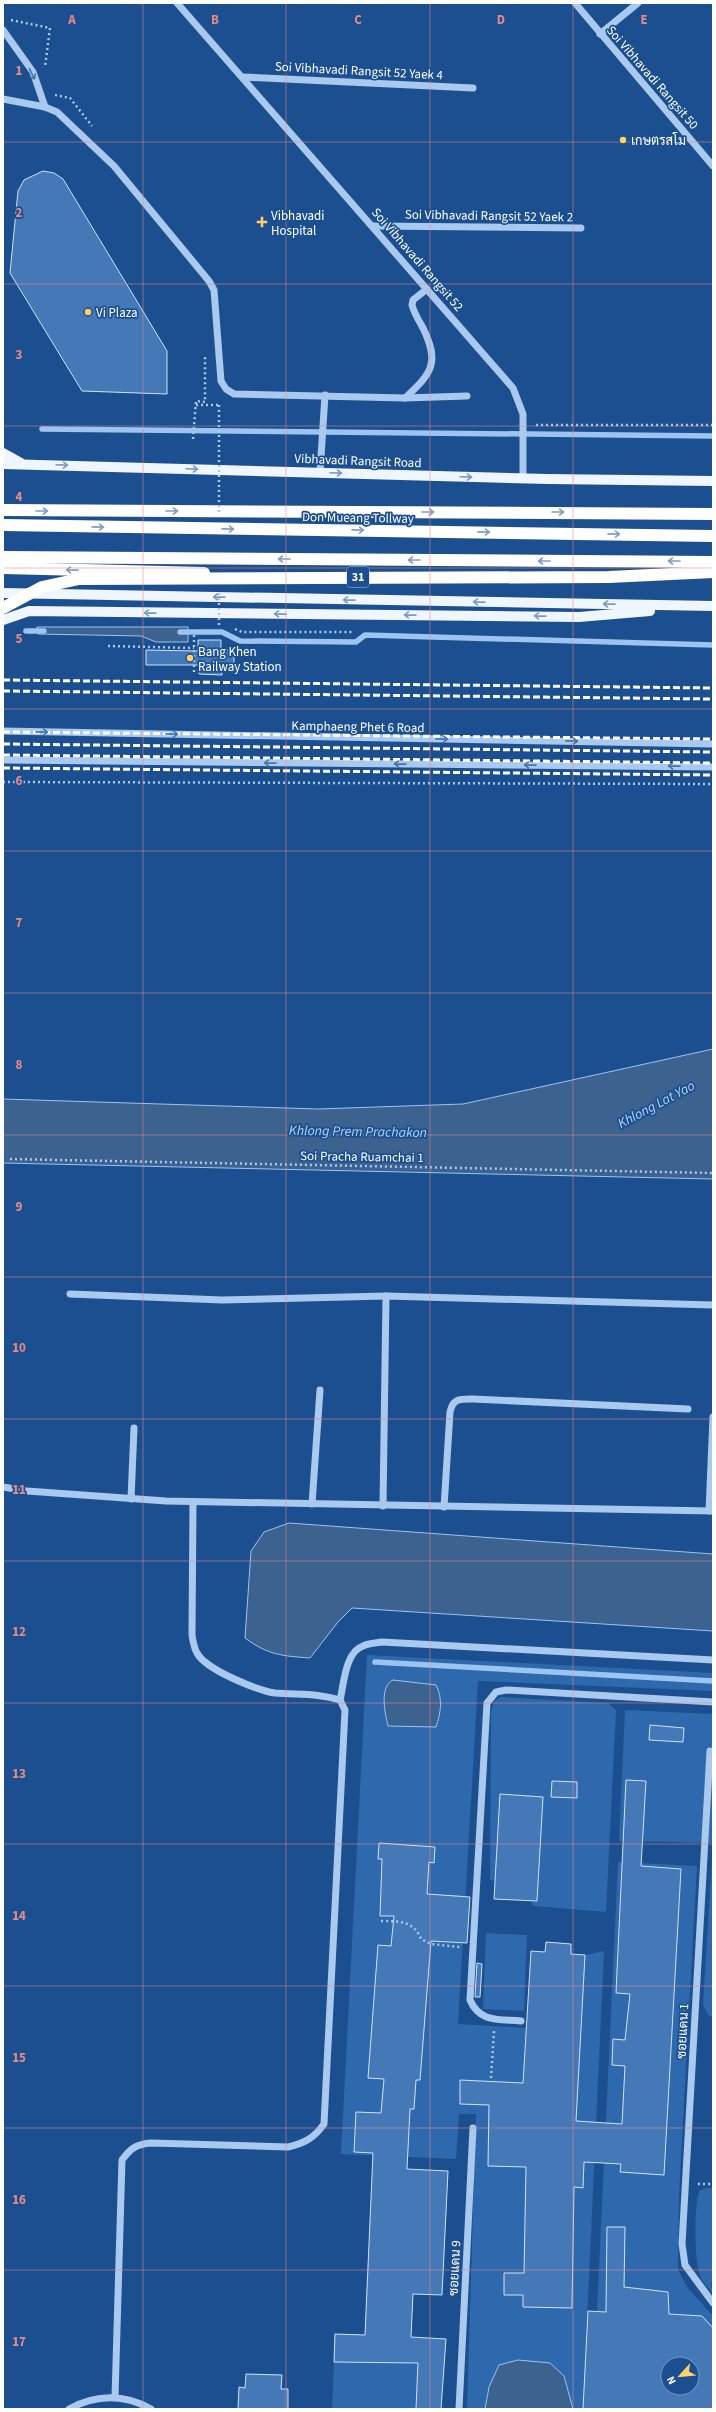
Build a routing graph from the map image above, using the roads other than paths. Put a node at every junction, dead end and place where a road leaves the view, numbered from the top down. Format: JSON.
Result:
{"nodes":[{"id":1,"x":177,"y":3,"type":"edge"},
{"id":2,"x":574,"y":3,"type":"edge"},
{"id":3,"x":638,"y":3,"type":"edge"},
{"id":4,"x":3,"y":30,"type":"edge"},
{"id":5,"x":600,"y":34,"type":"junction"},
{"id":6,"x":243,"y":77,"type":"junction"},
{"id":7,"x":473,"y":88,"type":"dead end"},
{"id":8,"x":3,"y":99,"type":"edge"},
{"id":9,"x":45,"y":107,"type":"junction"},
{"id":10,"x":713,"y":166,"type":"edge"},
{"id":11,"x":373,"y":226,"type":"junction"},
{"id":12,"x":581,"y":228,"type":"dead end"},
{"id":13,"x":427,"y":289,"type":"junction"},
{"id":14,"x":325,"y":395,"type":"junction"},
{"id":15,"x":467,"y":396,"type":"dead end"},
{"id":16,"x":404,"y":398,"type":"junction"},
{"id":17,"x":3,"y":453,"type":"edge"},
{"id":18,"x":3,"y":464,"type":"edge"},
{"id":19,"x":23,"y":464,"type":"junction"},
{"id":20,"x":320,"y":472,"type":"junction"},
{"id":21,"x":523,"y":478,"type":"junction"},
{"id":22,"x":713,"y":481,"type":"edge"},
{"id":23,"x":3,"y":510,"type":"edge"},
{"id":24,"x":713,"y":514,"type":"edge"},
{"id":25,"x":3,"y":525,"type":"edge"},
{"id":26,"x":713,"y":536,"type":"edge"},
{"id":27,"x":3,"y":557,"type":"edge"},
{"id":28,"x":713,"y":562,"type":"edge"},
{"id":29,"x":3,"y":568,"type":"edge"},
{"id":30,"x":713,"y":572,"type":"edge"},
{"id":31,"x":713,"y":577,"type":"edge"},
{"id":32,"x":3,"y":593,"type":"edge"},
{"id":33,"x":708,"y":606,"type":"edge"},
{"id":34,"x":3,"y":608,"type":"edge"},
{"id":35,"x":3,"y":620,"type":"edge"},
{"id":36,"x":3,"y":732,"type":"edge"},
{"id":37,"x":713,"y":744,"type":"edge"},
{"id":38,"x":3,"y":760,"type":"edge"},
{"id":39,"x":713,"y":767,"type":"edge"},
{"id":40,"x":70,"y":1294,"type":"dead end"},
{"id":41,"x":386,"y":1296,"type":"junction"},
{"id":42,"x":713,"y":1305,"type":"edge"},
{"id":43,"x":320,"y":1390,"type":"dead end"},
{"id":44,"x":688,"y":1409,"type":"dead end"},
{"id":45,"x":713,"y":1417,"type":"edge"},
{"id":46,"x":134,"y":1428,"type":"dead end"},
{"id":47,"x":3,"y":1487,"type":"edge"},
{"id":48,"x":131,"y":1499,"type":"junction"},
{"id":49,"x":194,"y":1502,"type":"junction"},
{"id":50,"x":312,"y":1504,"type":"junction"},
{"id":51,"x":383,"y":1506,"type":"junction"},
{"id":52,"x":444,"y":1507,"type":"junction"},
{"id":53,"x":711,"y":1511,"type":"edge"},
{"id":54,"x":713,"y":1660,"type":"edge"},
{"id":55,"x":340,"y":1700,"type":"junction"},
{"id":56,"x":713,"y":1702,"type":"edge"},
{"id":57,"x":710,"y":1751,"type":"dead end"},
{"id":58,"x":521,"y":2021,"type":"dead end"},
{"id":59,"x":473,"y":2128,"type":"dead end"},
{"id":60,"x":713,"y":2303,"type":"edge"},
{"id":61,"x":115,"y":2397,"type":"junction"},
{"id":62,"x":69,"y":2409,"type":"edge"},
{"id":63,"x":151,"y":2409,"type":"edge"},
{"id":64,"x":459,"y":2409,"type":"edge"}],
"edges":[{"from":1,"to":6,"type":"street","name":"Soi Vibhavadi Rangsit 52"},
{"from":2,"to":5,"type":"street","name":"Soi Vibhavadi Rangsit 50"},
{"from":3,"to":5,"type":"street"},
{"from":4,"to":9,"type":"street","one_way":true},
{"from":5,"to":10,"type":"street","name":"Soi Vibhavadi Rangsit 50"},
{"from":6,"to":7,"type":"street","name":"Soi Vibhavadi Rangsit 52 Yaek 4"},
{"from":6,"to":11,"type":"street","name":"Soi Vibhavadi Rangsit 52"},
{"from":8,"to":9,"type":"street"},
{"from":9,"to":14,"type":"street"},
{"from":11,"to":12,"type":"street","name":"Soi Vibhavadi Rangsit 52 Yaek 2"},
{"from":11,"to":13,"type":"street","name":"Soi Vibhavadi Rangsit 52"},
{"from":13,"to":16,"type":"street"},
{"from":13,"to":21,"type":"street","name":"Soi Vibhavadi Rangsit 52"},
{"from":14,"to":16,"type":"street"},
{"from":14,"to":20,"type":"street"},
{"from":15,"to":16,"type":"street"},
{"from":17,"to":19,"type":"main road"},
{"from":18,"to":19,"type":"main road","name":"Vibhavadi Rangsit Road"},
{"from":19,"to":20,"type":"main road","name":"Vibhavadi Rangsit Road","one_way":true},
{"from":20,"to":21,"type":"main road","name":"Vibhavadi Rangsit Road","one_way":true},
{"from":21,"to":22,"type":"main road","name":"Vibhavadi Rangsit Road"},
{"from":23,"to":24,"type":"highway","one_way":true},
{"from":25,"to":26,"type":"highway","name":"Don Mueang Tollway","one_way":true,"bridge":true},
{"from":28,"to":27,"type":"highway","number":"31","one_way":true,"bridge":true},
{"from":31,"to":29,"type":"highway","number":"31","one_way":true},
{"from":30,"to":34,"type":"highway","bridge":true},
{"from":33,"to":32,"type":"main road","number":"31","one_way":true},
{"from":33,"to":35,"type":"main road","one_way":true},
{"from":36,"to":37,"type":"street","name":"Kamphaeng Phet 6 Road","one_way":true},
{"from":39,"to":38,"type":"street","one_way":true},
{"from":40,"to":41,"type":"street"},
{"from":41,"to":42,"type":"street"},
{"from":41,"to":51,"type":"street"},
{"from":43,"to":50,"type":"street"},
{"from":44,"to":52,"type":"street"},
{"from":45,"to":53,"type":"street"},
{"from":46,"to":48,"type":"street"},
{"from":47,"to":48,"type":"street"},
{"from":48,"to":49,"type":"street"},
{"from":49,"to":50,"type":"street"},
{"from":49,"to":55,"type":"street"},
{"from":50,"to":51,"type":"street"},
{"from":51,"to":52,"type":"street"},
{"from":52,"to":53,"type":"street"},
{"from":54,"to":55,"type":"street"},
{"from":55,"to":61,"type":"street"},
{"from":56,"to":58,"type":"street"},
{"from":57,"to":60,"type":"street","name":"ซอยแดน 1"},
{"from":59,"to":64,"type":"street","name":"ซอยแดน 9"},
{"from":61,"to":62,"type":"street"},
{"from":61,"to":63,"type":"street"}]}
